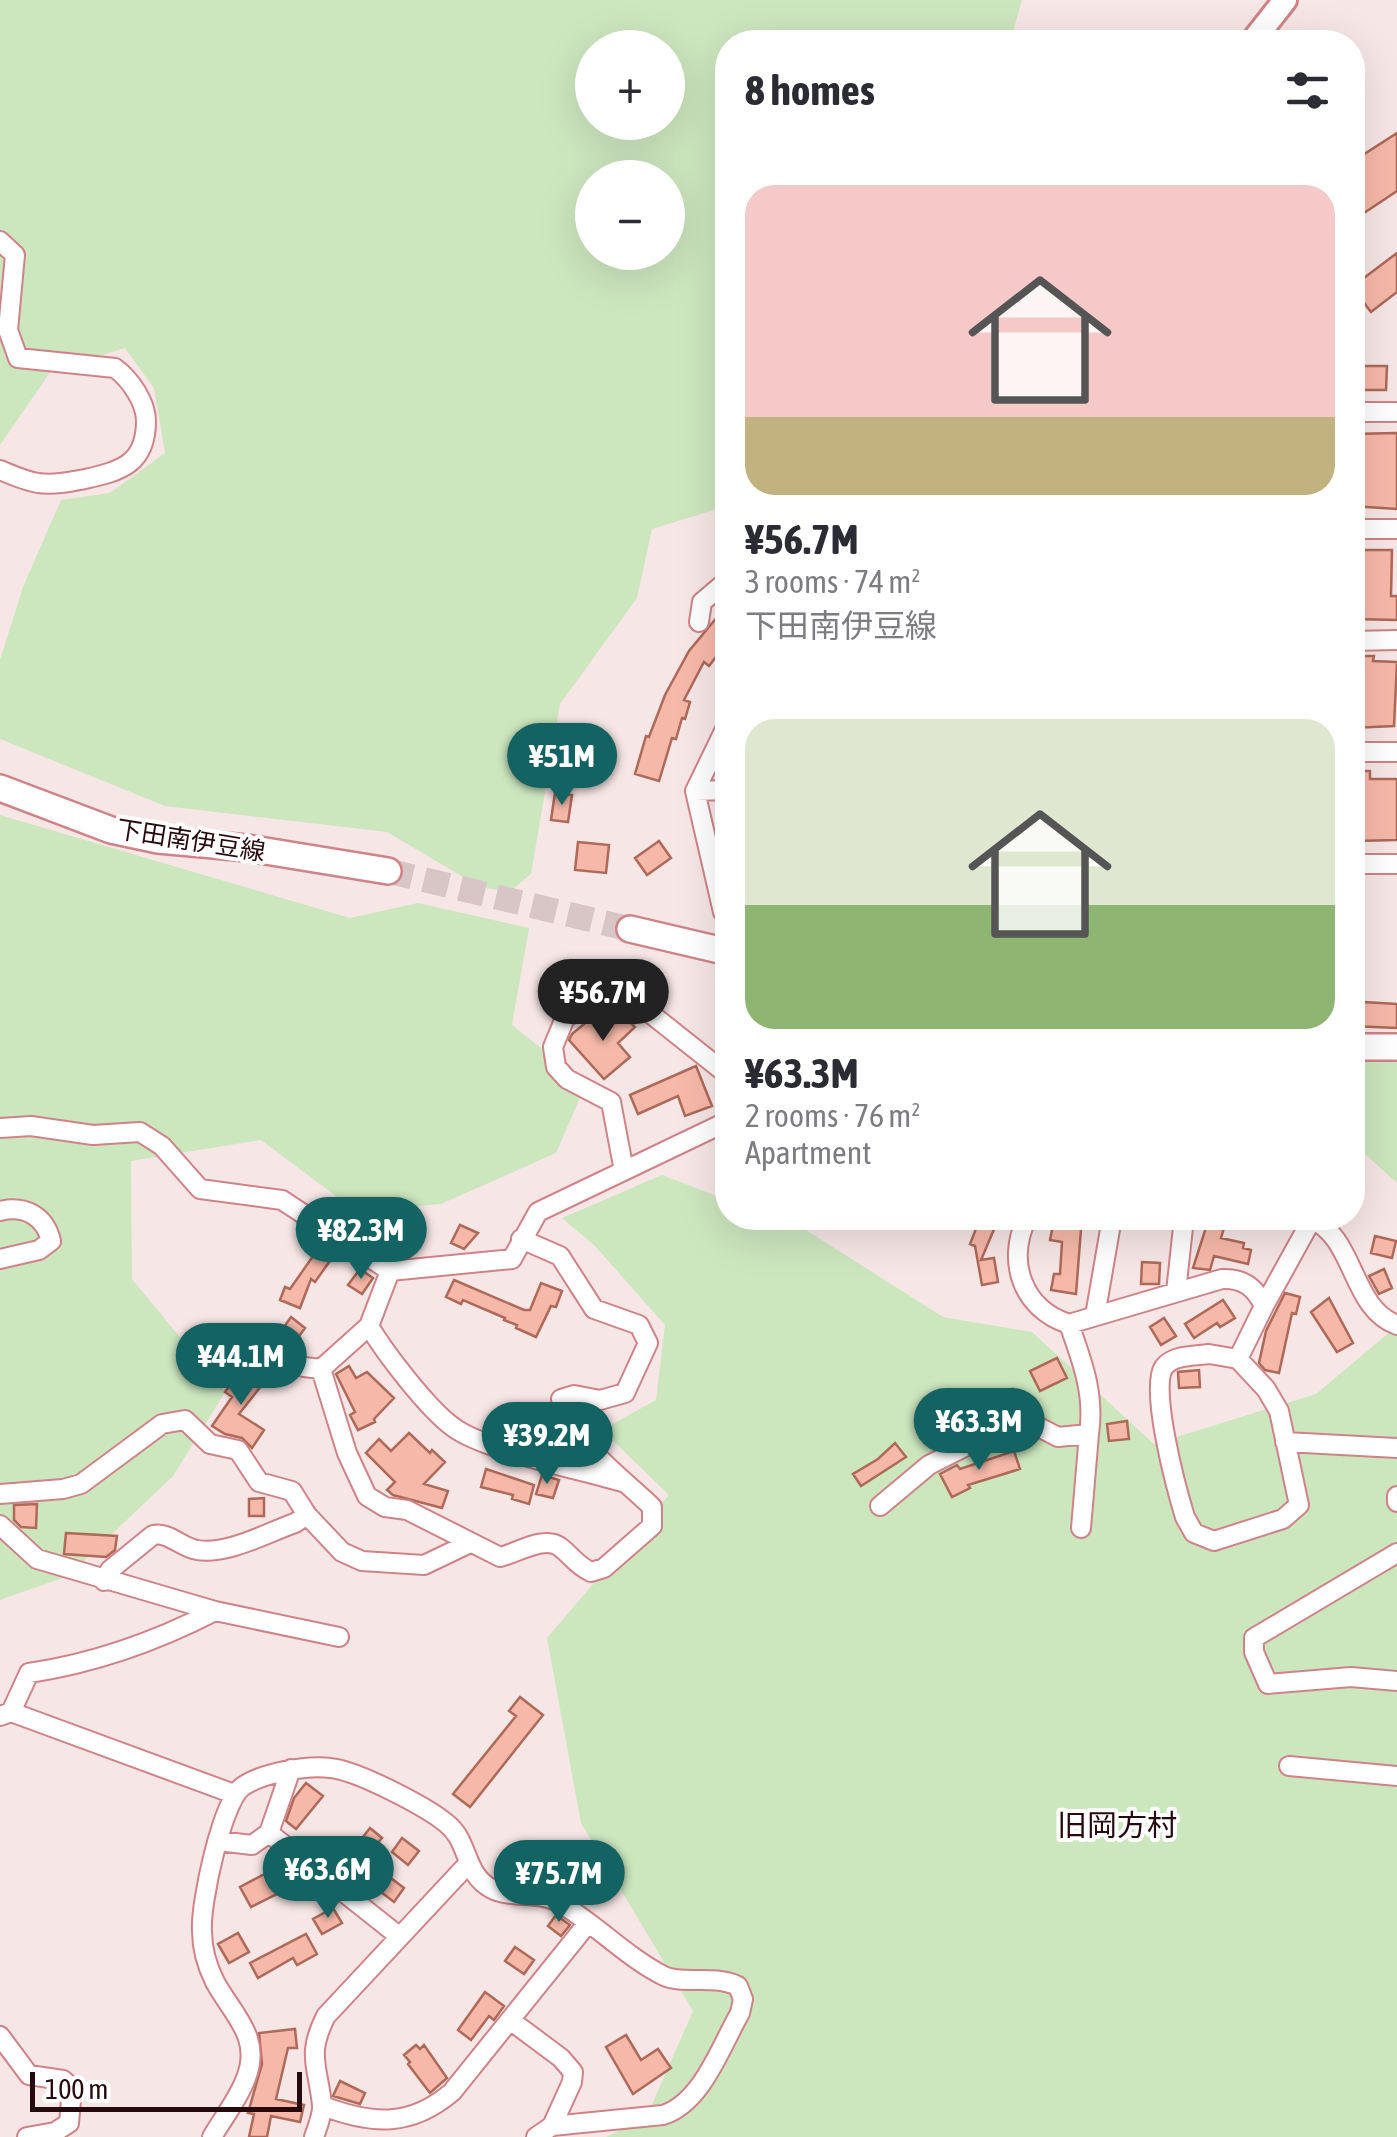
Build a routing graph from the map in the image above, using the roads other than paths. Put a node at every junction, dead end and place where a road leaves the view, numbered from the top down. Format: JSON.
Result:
{"nodes":[{"id":1,"x":1285,"y":0,"type":"edge"},
{"id":2,"x":1261,"y":30,"type":"edge"},
{"id":3,"x":0,"y":242,"type":"edge"},
{"id":4,"x":1365,"y":412,"type":"edge"},
{"id":5,"x":1397,"y":412,"type":"edge"},
{"id":6,"x":0,"y":470,"type":"edge"},
{"id":7,"x":1365,"y":529,"type":"edge"},
{"id":8,"x":1397,"y":529,"type":"edge"},
{"id":9,"x":715,"y":591,"type":"edge"},
{"id":10,"x":699,"y":622,"type":"dead end"},
{"id":11,"x":1397,"y":640,"type":"edge"},
{"id":12,"x":1365,"y":641,"type":"edge"},
{"id":13,"x":715,"y":750,"type":"edge"},
{"id":14,"x":1365,"y":752,"type":"edge"},
{"id":15,"x":1397,"y":752,"type":"edge"},
{"id":16,"x":0,"y":788,"type":"edge"},
{"id":17,"x":715,"y":790,"type":"edge"},
{"id":18,"x":695,"y":791,"type":"junction"},
{"id":19,"x":1365,"y":864,"type":"edge"},
{"id":20,"x":1397,"y":864,"type":"edge"},
{"id":21,"x":388,"y":871,"type":"tunnel mouth"},
{"id":22,"x":715,"y":883,"type":"edge"},
{"id":23,"x":630,"y":928,"type":"tunnel mouth"},
{"id":24,"x":715,"y":949,"type":"edge"},
{"id":25,"x":1365,"y":1047,"type":"edge"},
{"id":26,"x":1397,"y":1047,"type":"edge"},
{"id":27,"x":715,"y":1065,"type":"edge"},
{"id":28,"x":715,"y":1127,"type":"edge"},
{"id":29,"x":0,"y":1128,"type":"edge"},
{"id":30,"x":624,"y":1170,"type":"junction"},
{"id":31,"x":0,"y":1211,"type":"edge"},
{"id":32,"x":1023,"y":1230,"type":"edge"},
{"id":33,"x":1110,"y":1230,"type":"edge"},
{"id":34,"x":1183,"y":1230,"type":"edge"},
{"id":35,"x":1305,"y":1230,"type":"edge"},
{"id":36,"x":1329,"y":1230,"type":"edge"},
{"id":37,"x":521,"y":1240,"type":"junction"},
{"id":38,"x":0,"y":1259,"type":"edge"},
{"id":39,"x":390,"y":1270,"type":"junction"},
{"id":40,"x":1176,"y":1292,"type":"junction"},
{"id":41,"x":1264,"y":1306,"type":"junction"},
{"id":42,"x":1096,"y":1316,"type":"junction"},
{"id":43,"x":1069,"y":1324,"type":"junction"},
{"id":44,"x":1397,"y":1325,"type":"edge"},
{"id":45,"x":369,"y":1326,"type":"junction"},
{"id":46,"x":268,"y":1350,"type":"dead end"},
{"id":47,"x":1238,"y":1358,"type":"junction"},
{"id":48,"x":322,"y":1369,"type":"junction"},
{"id":49,"x":1089,"y":1434,"type":"junction"},
{"id":50,"x":1285,"y":1442,"type":"junction"},
{"id":51,"x":1397,"y":1448,"type":"edge"},
{"id":52,"x":627,"y":1483,"type":"junction"},
{"id":53,"x":0,"y":1494,"type":"edge"},
{"id":54,"x":880,"y":1506,"type":"dead end"},
{"id":55,"x":307,"y":1515,"type":"junction"},
{"id":56,"x":0,"y":1525,"type":"edge"},
{"id":57,"x":1081,"y":1528,"type":"dead end"},
{"id":58,"x":468,"y":1544,"type":"junction"},
{"id":59,"x":1397,"y":1553,"type":"edge"},
{"id":60,"x":104,"y":1581,"type":"junction"},
{"id":61,"x":215,"y":1611,"type":"junction"},
{"id":62,"x":339,"y":1637,"type":"dead end"},
{"id":63,"x":1397,"y":1681,"type":"edge"},
{"id":64,"x":6,"y":1714,"type":"edge"},
{"id":65,"x":1289,"y":1766,"type":"dead end"},
{"id":66,"x":291,"y":1769,"type":"junction"},
{"id":67,"x":1397,"y":1776,"type":"edge"},
{"id":68,"x":234,"y":1794,"type":"junction"},
{"id":69,"x":269,"y":1833,"type":"junction"},
{"id":70,"x":218,"y":1841,"type":"junction"},
{"id":71,"x":467,"y":1865,"type":"junction"},
{"id":72,"x":588,"y":1923,"type":"junction"},
{"id":73,"x":400,"y":1936,"type":"junction"},
{"id":74,"x":510,"y":2020,"type":"junction"},
{"id":75,"x":0,"y":2036,"type":"edge"},
{"id":76,"x":323,"y":2106,"type":"junction"},
{"id":77,"x":552,"y":2126,"type":"junction"},
{"id":78,"x":28,"y":2137,"type":"edge"},
{"id":79,"x":212,"y":2137,"type":"edge"},
{"id":80,"x":314,"y":2137,"type":"edge"},
{"id":81,"x":536,"y":2137,"type":"edge"}],
"edges":[{"from":1,"to":2,"type":"street"},
{"from":3,"to":6,"type":"street"},
{"from":4,"to":5,"type":"street"},
{"from":7,"to":8,"type":"street"},
{"from":9,"to":10,"type":"street"},
{"from":11,"to":12,"type":"street"},
{"from":13,"to":18,"type":"street"},
{"from":14,"to":15,"type":"street"},
{"from":16,"to":21,"type":"main road","name":"下田南伊豆線"},
{"from":17,"to":18,"type":"street"},
{"from":18,"to":22,"type":"street"},
{"from":19,"to":20,"type":"street"},
{"from":23,"to":24,"type":"main road"},
{"from":25,"to":26,"type":"main road"},
{"from":27,"to":30,"type":"street"},
{"from":28,"to":30,"type":"street"},
{"from":29,"to":39,"type":"street"},
{"from":30,"to":37,"type":"street"},
{"from":31,"to":38,"type":"street"},
{"from":32,"to":43,"type":"street"},
{"from":33,"to":42,"type":"street"},
{"from":34,"to":40,"type":"street"},
{"from":35,"to":41,"type":"street"},
{"from":36,"to":44,"type":"street"},
{"from":37,"to":39,"type":"street"},
{"from":37,"to":52,"type":"street"},
{"from":39,"to":45,"type":"street"},
{"from":40,"to":41,"type":"street"},
{"from":40,"to":42,"type":"street"},
{"from":41,"to":47,"type":"street"},
{"from":42,"to":43,"type":"street"},
{"from":43,"to":49,"type":"street"},
{"from":45,"to":48,"type":"street"},
{"from":45,"to":52,"type":"street"},
{"from":46,"to":48,"type":"street"},
{"from":47,"to":50,"type":"street"},
{"from":47,"to":50,"type":"street"},
{"from":48,"to":58,"type":"street"},
{"from":49,"to":54,"type":"street"},
{"from":49,"to":57,"type":"street"},
{"from":50,"to":51,"type":"street"},
{"from":52,"to":58,"type":"street"},
{"from":53,"to":55,"type":"street"},
{"from":55,"to":58,"type":"street"},
{"from":55,"to":60,"type":"street"},
{"from":56,"to":60,"type":"street"},
{"from":59,"to":63,"type":"street"},
{"from":60,"to":61,"type":"street"},
{"from":61,"to":62,"type":"street"},
{"from":61,"to":64,"type":"street"},
{"from":64,"to":68,"type":"street"},
{"from":65,"to":67,"type":"street"},
{"from":66,"to":68,"type":"street"},
{"from":66,"to":69,"type":"street"},
{"from":66,"to":71,"type":"street"},
{"from":68,"to":70,"type":"street"},
{"from":69,"to":70,"type":"street"},
{"from":69,"to":73,"type":"street"},
{"from":70,"to":79,"type":"street"},
{"from":71,"to":72,"type":"street"},
{"from":71,"to":73,"type":"street"},
{"from":72,"to":74,"type":"street"},
{"from":72,"to":77,"type":"street"},
{"from":73,"to":76,"type":"street"},
{"from":74,"to":76,"type":"street"},
{"from":74,"to":77,"type":"street"},
{"from":75,"to":78,"type":"street"},
{"from":76,"to":80,"type":"street"},
{"from":77,"to":81,"type":"street"}]}
